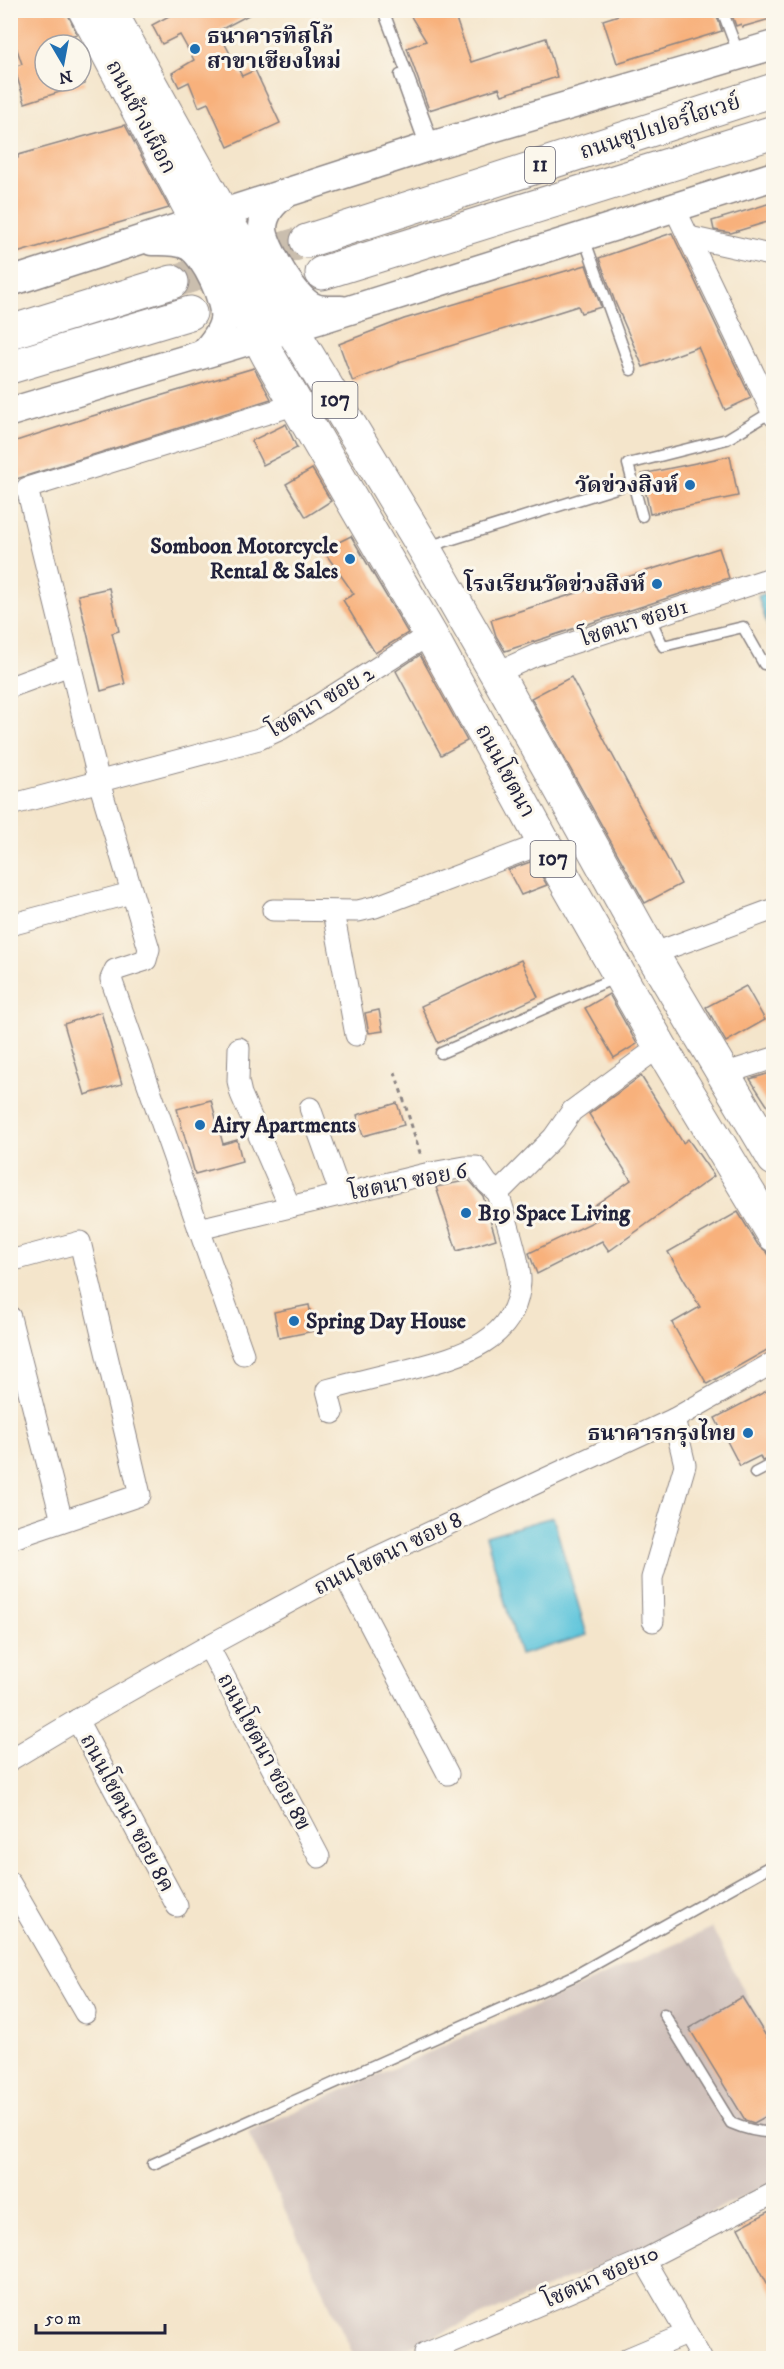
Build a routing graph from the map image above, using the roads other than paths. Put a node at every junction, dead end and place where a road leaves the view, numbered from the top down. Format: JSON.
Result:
{"nodes":[{"id":1,"x":85,"y":10,"type":"edge"},
{"id":2,"x":110,"y":10,"type":"edge"},
{"id":3,"x":383,"y":10,"type":"edge"},
{"id":4,"x":722,"y":10,"type":"edge"},
{"id":5,"x":774,"y":45,"type":"edge"},
{"id":6,"x":739,"y":56,"type":"junction"},
{"id":7,"x":774,"y":90,"type":"edge"},
{"id":8,"x":774,"y":132,"type":"edge"},
{"id":9,"x":430,"y":146,"type":"junction"},
{"id":10,"x":774,"y":176,"type":"edge"},
{"id":11,"x":285,"y":194,"type":"junction"},
{"id":12,"x":674,"y":207,"type":"junction"},
{"id":13,"x":208,"y":214,"type":"junction"},
{"id":14,"x":583,"y":235,"type":"junction"},
{"id":15,"x":689,"y":237,"type":"junction"},
{"id":16,"x":142,"y":241,"type":"junction"},
{"id":17,"x":307,"y":241,"type":"tunnel mouth"},
{"id":18,"x":774,"y":256,"type":"edge"},
{"id":19,"x":322,"y":273,"type":"tunnel mouth"},
{"id":20,"x":10,"y":282,"type":"edge"},
{"id":21,"x":172,"y":282,"type":"tunnel mouth"},
{"id":22,"x":346,"y":311,"type":"junction"},
{"id":23,"x":190,"y":313,"type":"tunnel mouth"},
{"id":24,"x":291,"y":328,"type":"junction"},
{"id":25,"x":10,"y":332,"type":"edge"},
{"id":26,"x":259,"y":337,"type":"junction"},
{"id":27,"x":205,"y":352,"type":"junction"},
{"id":28,"x":10,"y":367,"type":"edge"},
{"id":29,"x":631,"y":370,"type":"dead end"},
{"id":30,"x":297,"y":404,"type":"junction"},
{"id":31,"x":10,"y":412,"type":"edge"},
{"id":32,"x":772,"y":414,"type":"edge"},
{"id":33,"x":633,"y":483,"type":"junction"},
{"id":34,"x":19,"y":490,"type":"edge"},
{"id":35,"x":642,"y":516,"type":"dead end"},
{"id":36,"x":424,"y":548,"type":"junction"},
{"id":37,"x":774,"y":577,"type":"edge"},
{"id":38,"x":650,"y":618,"type":"junction"},
{"id":39,"x":430,"y":634,"type":"junction"},
{"id":40,"x":774,"y":663,"type":"edge"},
{"id":41,"x":70,"y":665,"type":"junction"},
{"id":42,"x":496,"y":673,"type":"junction"},
{"id":43,"x":10,"y":687,"type":"edge"},
{"id":44,"x":99,"y":782,"type":"junction"},
{"id":45,"x":10,"y":805,"type":"edge"},
{"id":46,"x":544,"y":843,"type":"junction"},
{"id":47,"x":131,"y":893,"type":"junction"},
{"id":48,"x":774,"y":909,"type":"edge"},
{"id":49,"x":273,"y":910,"type":"dead end"},
{"id":50,"x":333,"y":912,"type":"junction"},
{"id":51,"x":10,"y":925,"type":"edge"},
{"id":52,"x":652,"y":954,"type":"junction"},
{"id":53,"x":620,"y":976,"type":"junction"},
{"id":54,"x":356,"y":1035,"type":"dead end"},
{"id":55,"x":660,"y":1046,"type":"junction"},
{"id":56,"x":239,"y":1048,"type":"dead end"},
{"id":57,"x":441,"y":1053,"type":"dead end"},
{"id":58,"x":774,"y":1058,"type":"edge"},
{"id":59,"x":723,"y":1074,"type":"junction"},
{"id":60,"x":310,"y":1108,"type":"dead end"},
{"id":61,"x":774,"y":1159,"type":"edge"},
{"id":62,"x":498,"y":1192,"type":"junction"},
{"id":63,"x":340,"y":1195,"type":"junction"},
{"id":64,"x":290,"y":1207,"type":"junction"},
{"id":65,"x":199,"y":1229,"type":"junction"},
{"id":66,"x":774,"y":1235,"type":"edge"},
{"id":67,"x":10,"y":1261,"type":"edge"},
{"id":68,"x":10,"y":1317,"type":"edge"},
{"id":69,"x":243,"y":1354,"type":"dead end"},
{"id":70,"x":774,"y":1362,"type":"edge"},
{"id":71,"x":333,"y":1413,"type":"dead end"},
{"id":72,"x":674,"y":1419,"type":"junction"},
{"id":73,"x":774,"y":1463,"type":"edge"},
{"id":74,"x":755,"y":1473,"type":"dead end"},
{"id":75,"x":62,"y":1521,"type":"junction"},
{"id":76,"x":10,"y":1539,"type":"edge"},
{"id":77,"x":343,"y":1573,"type":"junction"},
{"id":78,"x":653,"y":1621,"type":"dead end"},
{"id":79,"x":208,"y":1646,"type":"junction"},
{"id":80,"x":77,"y":1720,"type":"junction"},
{"id":81,"x":10,"y":1760,"type":"edge"},
{"id":82,"x":448,"y":1774,"type":"dead end"},
{"id":83,"x":319,"y":1857,"type":"dead end"},
{"id":84,"x":774,"y":1864,"type":"edge"},
{"id":85,"x":10,"y":1883,"type":"edge"},
{"id":86,"x":177,"y":1906,"type":"dead end"},
{"id":87,"x":85,"y":2013,"type":"dead end"},
{"id":88,"x":664,"y":2014,"type":"dead end"},
{"id":89,"x":774,"y":2132,"type":"edge"},
{"id":90,"x":153,"y":2164,"type":"dead end"},
{"id":91,"x":774,"y":2193,"type":"edge"},
{"id":92,"x":644,"y":2260,"type":"junction"},
{"id":93,"x":686,"y":2334,"type":"junction"},
{"id":94,"x":425,"y":2353,"type":"dead end"},
{"id":95,"x":629,"y":2358,"type":"edge"},
{"id":96,"x":700,"y":2358,"type":"edge"}],
"edges":[{"from":1,"to":13,"type":"main road","name":"ถนนช้างเผือก"},
{"from":2,"to":13,"type":"main road","name":"ถนนช้างเผือก"},
{"from":3,"to":9,"type":"lane"},
{"from":4,"to":6,"type":"lane"},
{"from":5,"to":6,"type":"main road"},
{"from":6,"to":9,"type":"main road"},
{"from":7,"to":17,"type":"main road","name":"ถนนซุปเปอร์ไฮเวย์","number":"11"},
{"from":8,"to":19,"type":"main road","name":"ถนนซุปเปอร์ไฮเวย์","number":"11"},
{"from":9,"to":11,"type":"main road"},
{"from":10,"to":12,"type":"main road"},
{"from":11,"to":13,"type":"main road"},
{"from":11,"to":22,"type":"main road"},
{"from":12,"to":14,"type":"main road"},
{"from":12,"to":15,"type":"street"},
{"from":13,"to":16,"type":"main road"},
{"from":13,"to":24,"type":"main road","name":"ถนนโชตนา"},
{"from":13,"to":26,"type":"main road","name":"ถนนโชตนา"},
{"from":14,"to":22,"type":"main road"},
{"from":14,"to":29,"type":"lane"},
{"from":15,"to":18,"type":"street"},
{"from":15,"to":32,"type":"street"},
{"from":16,"to":20,"type":"main road"},
{"from":16,"to":27,"type":"main road"},
{"from":21,"to":25,"type":"main road"},
{"from":22,"to":24,"type":"main road"},
{"from":23,"to":28,"type":"main road"},
{"from":24,"to":26,"type":"main road"},
{"from":24,"to":36,"type":"main road","name":"ถนนโชตนา","number":"107"},
{"from":26,"to":27,"type":"main road"},
{"from":26,"to":30,"type":"main road","name":"ถนนโชตนา","number":"107"},
{"from":27,"to":31,"type":"main road"},
{"from":30,"to":34,"type":"street"},
{"from":30,"to":39,"type":"main road","name":"ถนนโชตนา","number":"107"},
{"from":32,"to":33,"type":"lane"},
{"from":33,"to":35,"type":"lane"},
{"from":33,"to":36,"type":"lane"},
{"from":34,"to":41,"type":"street"},
{"from":36,"to":42,"type":"main road","name":"ถนนโชตนา","number":"107"},
{"from":37,"to":38,"type":"street","name":"โชตนา ซอย1"},
{"from":38,"to":40,"type":"lane"},
{"from":38,"to":42,"type":"street","name":"โชตนา ซอย1"},
{"from":39,"to":44,"type":"street","name":"โชตนา ซอย 2"},
{"from":39,"to":46,"type":"main road","name":"ถนนโชตนา","number":"107"},
{"from":41,"to":43,"type":"street"},
{"from":41,"to":44,"type":"street"},
{"from":42,"to":52,"type":"main road","name":"ถนนโชตนา","number":"107"},
{"from":44,"to":45,"type":"street","name":"โชตนา ซอย 2"},
{"from":44,"to":47,"type":"street"},
{"from":46,"to":50,"type":"street"},
{"from":46,"to":53,"type":"main road","name":"ถนนโชตนา","number":"107"},
{"from":47,"to":51,"type":"street"},
{"from":47,"to":65,"type":"street"},
{"from":48,"to":52,"type":"street"},
{"from":49,"to":50,"type":"street"},
{"from":50,"to":54,"type":"street"},
{"from":52,"to":59,"type":"main road","name":"ถนนโชตนา","number":"107"},
{"from":53,"to":55,"type":"main road","name":"ถนนโชตนา","number":"107"},
{"from":53,"to":57,"type":"lane"},
{"from":55,"to":62,"type":"street","name":"โชตนา ซอย 6"},
{"from":55,"to":66,"type":"main road","name":"ถนนโชตนา","number":"107"},
{"from":56,"to":64,"type":"street"},
{"from":58,"to":59,"type":"street"},
{"from":59,"to":61,"type":"main road","name":"ถนนโชตนา","number":"107"},
{"from":60,"to":63,"type":"street"},
{"from":62,"to":63,"type":"street","name":"โชตนา ซอย 6"},
{"from":62,"to":71,"type":"street"},
{"from":63,"to":64,"type":"street","name":"โชตนา ซอย 6"},
{"from":64,"to":65,"type":"street","name":"โชตนา ซอย 6"},
{"from":65,"to":69,"type":"street"},
{"from":67,"to":75,"type":"street"},
{"from":68,"to":75,"type":"street"},
{"from":70,"to":72,"type":"street","name":"ถนนโชตนา ซอย 8"},
{"from":72,"to":77,"type":"street","name":"ถนนโชตนา ซอย 8"},
{"from":72,"to":78,"type":"street"},
{"from":73,"to":74,"type":"lane"},
{"from":75,"to":76,"type":"street"},
{"from":77,"to":79,"type":"street","name":"ถนนโชตนา ซอย 8"},
{"from":77,"to":82,"type":"street"},
{"from":79,"to":80,"type":"street","name":"ถนนโชตนา ซอย 8"},
{"from":79,"to":83,"type":"street","name":"ถนนโชตนา ซอย 8ข"},
{"from":80,"to":81,"type":"street","name":"ถนนโชตนา ซอย 8"},
{"from":80,"to":86,"type":"street","name":"ถนนโชตนา ซอย 8ค"},
{"from":84,"to":90,"type":"lane"},
{"from":85,"to":87,"type":"street"},
{"from":88,"to":89,"type":"lane"},
{"from":91,"to":92,"type":"street","name":"โชตนา ซอย10"},
{"from":92,"to":93,"type":"street"},
{"from":92,"to":94,"type":"street","name":"โชตนา ซอย10"},
{"from":93,"to":95,"type":"street"},
{"from":93,"to":96,"type":"street"}]}
